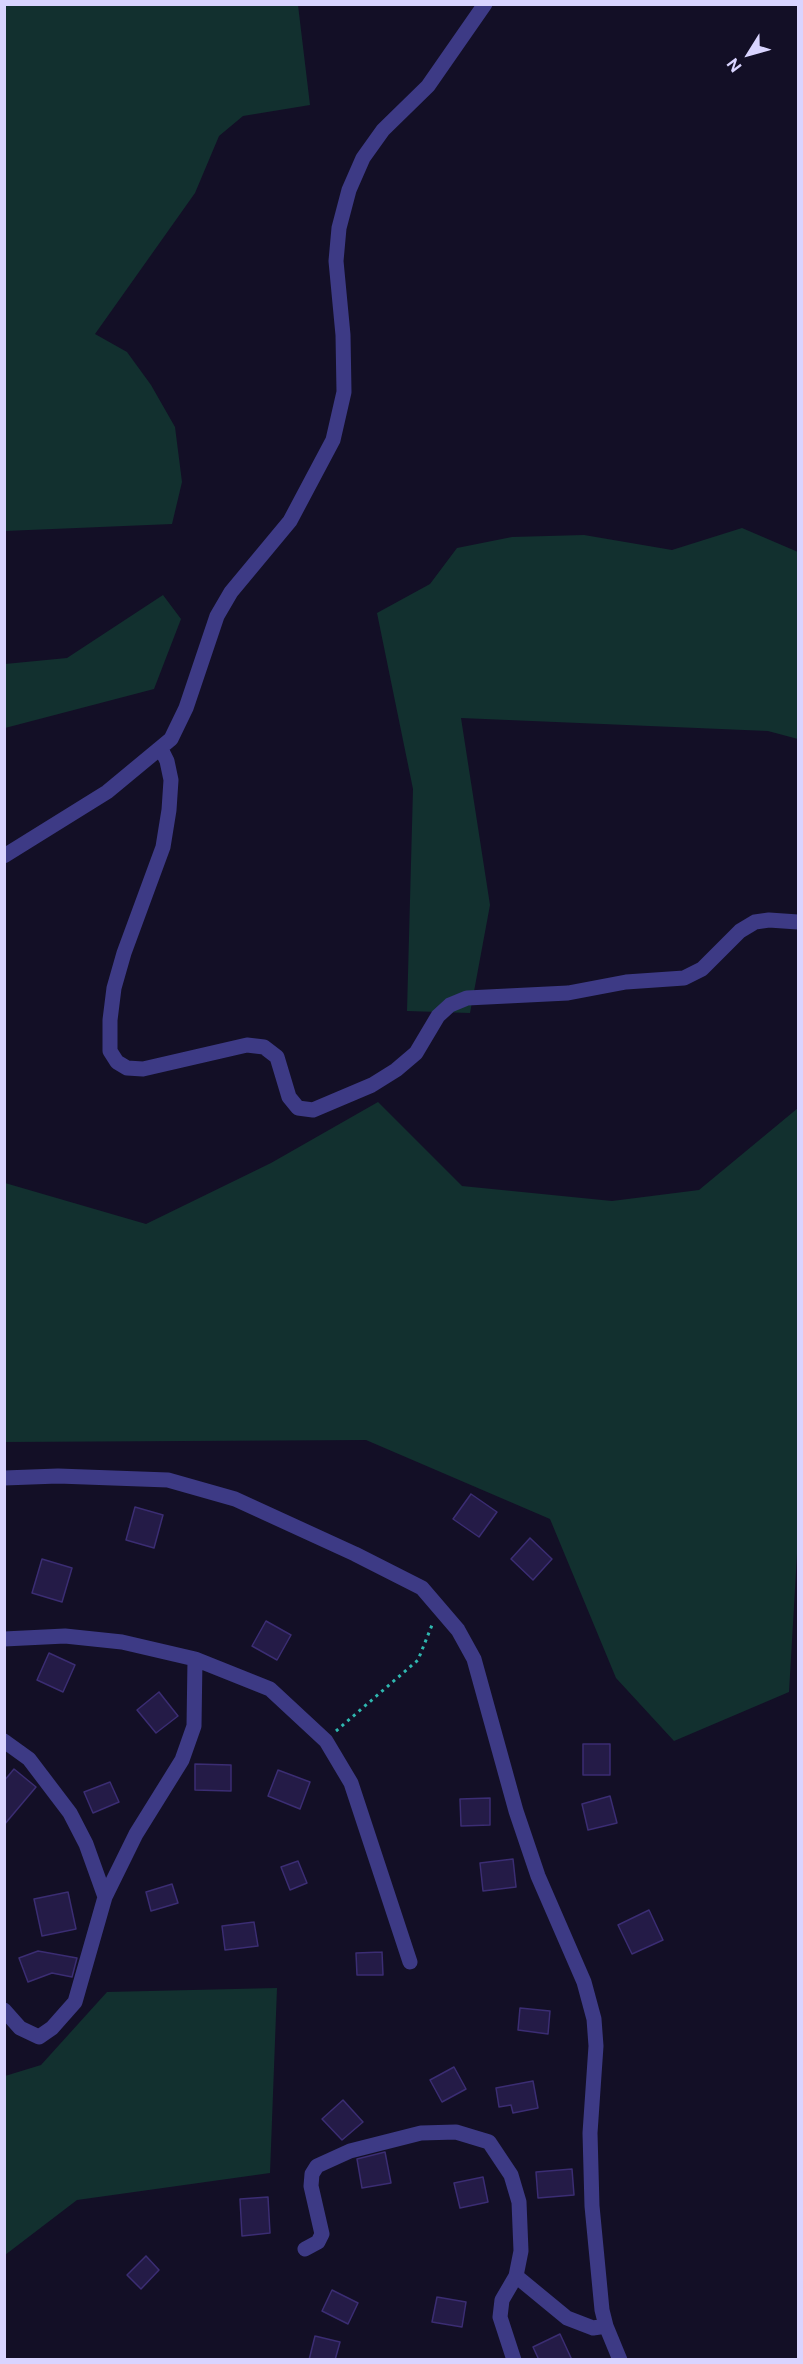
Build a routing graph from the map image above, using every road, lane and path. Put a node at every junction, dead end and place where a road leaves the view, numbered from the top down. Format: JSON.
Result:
{"nodes":[{"id":1,"x":485,"y":4,"type":"edge"},
{"id":2,"x":161,"y":749,"type":"junction"},
{"id":3,"x":4,"y":856,"type":"edge"},
{"id":4,"x":798,"y":922,"type":"edge"},
{"id":5,"x":4,"y":1478,"type":"edge"},
{"id":6,"x":438,"y":1603,"type":"junction"},
{"id":7,"x":4,"y":1639,"type":"edge"},
{"id":8,"x":195,"y":1659,"type":"junction"},
{"id":9,"x":4,"y":1741,"type":"edge"},
{"id":10,"x":326,"y":1741,"type":"junction"},
{"id":11,"x":105,"y":1897,"type":"junction"},
{"id":12,"x":410,"y":1962,"type":"dead end"},
{"id":13,"x":4,"y":2010,"type":"edge"},
{"id":14,"x":304,"y":2249,"type":"dead end"},
{"id":15,"x":516,"y":2276,"type":"junction"},
{"id":16,"x":606,"y":2326,"type":"junction"},
{"id":17,"x":514,"y":2360,"type":"edge"},
{"id":18,"x":620,"y":2360,"type":"edge"}],
"edges":[{"from":1,"to":2,"type":"street"},
{"from":2,"to":3,"type":"street"},
{"from":2,"to":4,"type":"street"},
{"from":5,"to":6,"type":"street"},
{"from":6,"to":10,"type":"path"},
{"from":6,"to":16,"type":"street"},
{"from":7,"to":8,"type":"street"},
{"from":8,"to":10,"type":"street"},
{"from":8,"to":11,"type":"street"},
{"from":9,"to":11,"type":"street"},
{"from":10,"to":12,"type":"street"},
{"from":11,"to":13,"type":"street"},
{"from":14,"to":15,"type":"street"},
{"from":15,"to":16,"type":"street"},
{"from":15,"to":17,"type":"street"},
{"from":16,"to":18,"type":"street"}]}
